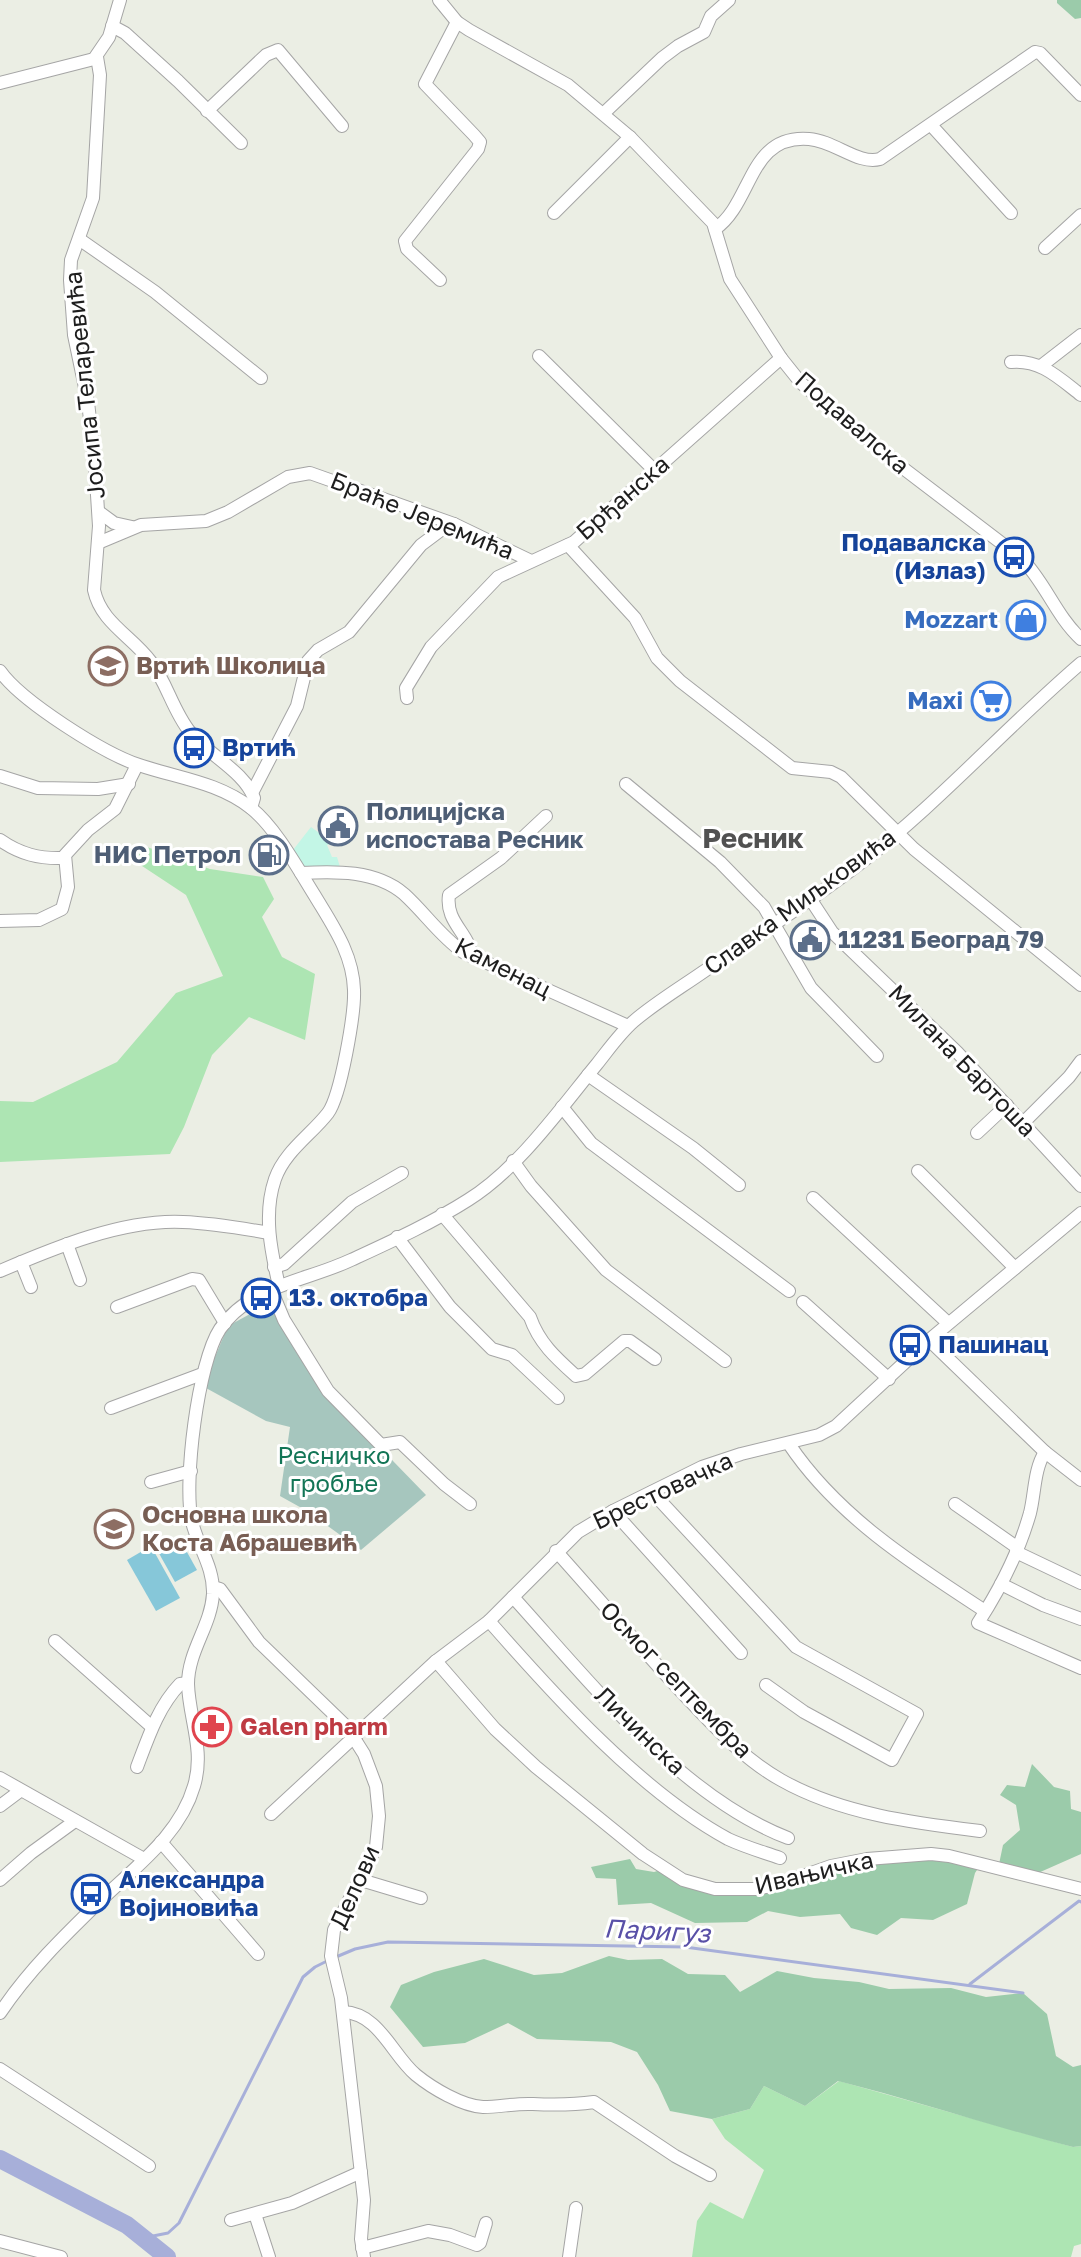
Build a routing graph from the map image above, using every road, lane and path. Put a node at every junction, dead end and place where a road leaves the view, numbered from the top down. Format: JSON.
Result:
{"nodes":[{"id":1,"x":120,"y":0,"type":"edge"},
{"id":2,"x":439,"y":0,"type":"edge"},
{"id":3,"x":729,"y":0,"type":"edge"},
{"id":4,"x":457,"y":22,"type":"junction"},
{"id":5,"x":112,"y":26,"type":"junction"},
{"id":6,"x":97,"y":57,"type":"junction"},
{"id":7,"x":0,"y":83,"type":"edge"},
{"id":8,"x":1081,"y":95,"type":"edge"},
{"id":9,"x":207,"y":111,"type":"junction"},
{"id":10,"x":604,"y":113,"type":"junction"},
{"id":11,"x":931,"y":125,"type":"junction"},
{"id":12,"x":342,"y":126,"type":"dead end"},
{"id":13,"x":630,"y":137,"type":"junction"},
{"id":14,"x":241,"y":143,"type":"dead end"},
{"id":15,"x":554,"y":213,"type":"dead end"},
{"id":16,"x":1011,"y":213,"type":"dead end"},
{"id":17,"x":1081,"y":215,"type":"edge"},
{"id":18,"x":715,"y":229,"type":"junction"},
{"id":19,"x":79,"y":239,"type":"junction"},
{"id":20,"x":1045,"y":248,"type":"dead end"},
{"id":21,"x":440,"y":280,"type":"dead end"},
{"id":22,"x":1081,"y":335,"type":"edge"},
{"id":23,"x":539,"y":356,"type":"dead end"},
{"id":24,"x":781,"y":358,"type":"junction"},
{"id":25,"x":1011,"y":362,"type":"dead end"},
{"id":26,"x":1041,"y":366,"type":"junction"},
{"id":27,"x":261,"y":378,"type":"dead end"},
{"id":28,"x":1081,"y":395,"type":"edge"},
{"id":29,"x":655,"y":471,"type":"junction"},
{"id":30,"x":99,"y":512,"type":"junction"},
{"id":31,"x":454,"y":524,"type":"junction"},
{"id":32,"x":132,"y":527,"type":"junction"},
{"id":33,"x":98,"y":543,"type":"junction"},
{"id":34,"x":568,"y":545,"type":"junction"},
{"id":35,"x":531,"y":561,"type":"junction"},
{"id":36,"x":1081,"y":639,"type":"edge"},
{"id":37,"x":1081,"y":663,"type":"edge"},
{"id":38,"x":0,"y":671,"type":"edge"},
{"id":39,"x":407,"y":698,"type":"dead end"},
{"id":40,"x":137,"y":765,"type":"junction"},
{"id":41,"x":0,"y":776,"type":"edge"},
{"id":42,"x":129,"y":784,"type":"junction"},
{"id":43,"x":626,"y":784,"type":"dead end"},
{"id":44,"x":252,"y":793,"type":"junction"},
{"id":45,"x":251,"y":808,"type":"junction"},
{"id":46,"x":546,"y":816,"type":"dead end"},
{"id":47,"x":897,"y":832,"type":"junction"},
{"id":48,"x":0,"y":840,"type":"edge"},
{"id":49,"x":64,"y":858,"type":"junction"},
{"id":50,"x":301,"y":873,"type":"junction"},
{"id":51,"x":811,"y":900,"type":"junction"},
{"id":52,"x":0,"y":921,"type":"edge"},
{"id":53,"x":775,"y":924,"type":"junction"},
{"id":54,"x":471,"y":956,"type":"junction"},
{"id":55,"x":1081,"y":985,"type":"edge"},
{"id":56,"x":628,"y":1026,"type":"junction"},
{"id":57,"x":877,"y":1056,"type":"dead end"},
{"id":58,"x":1081,"y":1061,"type":"edge"},
{"id":59,"x":588,"y":1075,"type":"junction"},
{"id":60,"x":1007,"y":1105,"type":"junction"},
{"id":61,"x":562,"y":1107,"type":"junction"},
{"id":62,"x":1024,"y":1122,"type":"junction"},
{"id":63,"x":977,"y":1133,"type":"dead end"},
{"id":64,"x":513,"y":1161,"type":"junction"},
{"id":65,"x":918,"y":1171,"type":"dead end"},
{"id":66,"x":402,"y":1173,"type":"dead end"},
{"id":67,"x":739,"y":1185,"type":"dead end"},
{"id":68,"x":1081,"y":1186,"type":"edge"},
{"id":69,"x":813,"y":1198,"type":"dead end"},
{"id":70,"x":1081,"y":1213,"type":"edge"},
{"id":71,"x":442,"y":1214,"type":"junction"},
{"id":72,"x":269,"y":1233,"type":"junction"},
{"id":73,"x":397,"y":1237,"type":"junction"},
{"id":74,"x":67,"y":1244,"type":"junction"},
{"id":75,"x":21,"y":1262,"type":"junction"},
{"id":76,"x":274,"y":1267,"type":"junction"},
{"id":77,"x":1015,"y":1268,"type":"junction"},
{"id":78,"x":0,"y":1271,"type":"edge"},
{"id":79,"x":80,"y":1280,"type":"dead end"},
{"id":80,"x":31,"y":1287,"type":"dead end"},
{"id":81,"x":275,"y":1288,"type":"junction"},
{"id":82,"x":789,"y":1291,"type":"dead end"},
{"id":83,"x":803,"y":1302,"type":"dead end"},
{"id":84,"x":117,"y":1307,"type":"dead end"},
{"id":85,"x":225,"y":1323,"type":"junction"},
{"id":86,"x":948,"y":1323,"type":"junction"},
{"id":87,"x":929,"y":1340,"type":"junction"},
{"id":88,"x":655,"y":1359,"type":"dead end"},
{"id":89,"x":725,"y":1361,"type":"dead end"},
{"id":90,"x":202,"y":1374,"type":"junction"},
{"id":91,"x":889,"y":1379,"type":"junction"},
{"id":92,"x":558,"y":1398,"type":"dead end"},
{"id":93,"x":111,"y":1408,"type":"dead end"},
{"id":94,"x":789,"y":1444,"type":"junction"},
{"id":95,"x":1045,"y":1452,"type":"junction"},
{"id":96,"x":191,"y":1471,"type":"junction"},
{"id":97,"x":1081,"y":1480,"type":"edge"},
{"id":98,"x":151,"y":1482,"type":"dead end"},
{"id":99,"x":652,"y":1492,"type":"junction"},
{"id":100,"x":470,"y":1504,"type":"dead end"},
{"id":101,"x":955,"y":1504,"type":"dead end"},
{"id":102,"x":613,"y":1511,"type":"junction"},
{"id":103,"x":1017,"y":1550,"type":"junction"},
{"id":104,"x":556,"y":1551,"type":"junction"},
{"id":105,"x":1081,"y":1583,"type":"edge"},
{"id":106,"x":1001,"y":1584,"type":"junction"},
{"id":107,"x":213,"y":1587,"type":"junction"},
{"id":108,"x":513,"y":1597,"type":"junction"},
{"id":109,"x":985,"y":1611,"type":"junction"},
{"id":110,"x":1081,"y":1619,"type":"edge"},
{"id":111,"x":489,"y":1621,"type":"junction"},
{"id":112,"x":55,"y":1641,"type":"dead end"},
{"id":113,"x":741,"y":1653,"type":"dead end"},
{"id":114,"x":436,"y":1661,"type":"junction"},
{"id":115,"x":1081,"y":1668,"type":"edge"},
{"id":116,"x":188,"y":1683,"type":"junction"},
{"id":117,"x":766,"y":1685,"type":"dead end"},
{"id":118,"x":152,"y":1727,"type":"junction"},
{"id":119,"x":354,"y":1736,"type":"junction"},
{"id":120,"x":137,"y":1767,"type":"dead end"},
{"id":121,"x":0,"y":1778,"type":"edge"},
{"id":122,"x":20,"y":1791,"type":"junction"},
{"id":123,"x":0,"y":1806,"type":"edge"},
{"id":124,"x":271,"y":1814,"type":"dead end"},
{"id":125,"x":75,"y":1821,"type":"junction"},
{"id":126,"x":980,"y":1831,"type":"dead end"},
{"id":127,"x":788,"y":1838,"type":"dead end"},
{"id":128,"x":161,"y":1842,"type":"junction"},
{"id":129,"x":780,"y":1858,"type":"dead end"},
{"id":130,"x":144,"y":1859,"type":"junction"},
{"id":131,"x":0,"y":1880,"type":"edge"},
{"id":132,"x":361,"y":1880,"type":"junction"},
{"id":133,"x":1081,"y":1889,"type":"edge"},
{"id":134,"x":421,"y":1898,"type":"dead end"},
{"id":135,"x":258,"y":1954,"type":"dead end"},
{"id":136,"x":343,"y":2012,"type":"junction"},
{"id":137,"x":0,"y":2013,"type":"edge"},
{"id":138,"x":0,"y":2069,"type":"edge"},
{"id":139,"x":149,"y":2166,"type":"dead end"},
{"id":140,"x":361,"y":2172,"type":"junction"},
{"id":141,"x":710,"y":2175,"type":"dead end"},
{"id":142,"x":576,"y":2208,"type":"dead end"},
{"id":143,"x":255,"y":2214,"type":"junction"},
{"id":144,"x":231,"y":2220,"type":"dead end"},
{"id":145,"x":486,"y":2223,"type":"dead end"},
{"id":146,"x":0,"y":2241,"type":"edge"},
{"id":147,"x":363,"y":2253,"type":"edge"},
{"id":148,"x":61,"y":2257,"type":"edge"},
{"id":149,"x":269,"y":2257,"type":"edge"},
{"id":150,"x":569,"y":2257,"type":"edge"}],
"edges":[{"from":1,"to":5,"type":"street"},
{"from":2,"to":4,"type":"street","name":"Подавалска"},
{"from":3,"to":10,"type":"street"},
{"from":4,"to":10,"type":"street","name":"Подавалска"},
{"from":4,"to":21,"type":"street"},
{"from":5,"to":6,"type":"street"},
{"from":5,"to":9,"type":"street"},
{"from":6,"to":7,"type":"street"},
{"from":6,"to":19,"type":"street","name":"Јосипа Теларевића"},
{"from":8,"to":11,"type":"street"},
{"from":9,"to":12,"type":"street"},
{"from":9,"to":14,"type":"street"},
{"from":10,"to":13,"type":"street","name":"Подавалска"},
{"from":11,"to":16,"type":"street"},
{"from":11,"to":18,"type":"street"},
{"from":13,"to":15,"type":"street"},
{"from":13,"to":18,"type":"street","name":"Подавалска"},
{"from":17,"to":20,"type":"street"},
{"from":18,"to":24,"type":"street","name":"Подавалска"},
{"from":19,"to":27,"type":"street","name":"Јосипа Теларевића"},
{"from":19,"to":30,"type":"street","name":"Јосипа Теларевића"},
{"from":22,"to":26,"type":"street"},
{"from":23,"to":29,"type":"street"},
{"from":24,"to":29,"type":"street","name":"Брђанска"},
{"from":24,"to":36,"type":"street","name":"Подавалска"},
{"from":25,"to":26,"type":"street"},
{"from":26,"to":28,"type":"street"},
{"from":29,"to":34,"type":"street","name":"Брђанска"},
{"from":30,"to":32,"type":"street","name":"Браће Јеремића"},
{"from":30,"to":33,"type":"street","name":"Јосипа Теларевића"},
{"from":31,"to":32,"type":"street","name":"Браће Јеремића"},
{"from":31,"to":35,"type":"street","name":"Браће Јеремића"},
{"from":31,"to":44,"type":"street"},
{"from":32,"to":33,"type":"street","name":"Браће Јеремића"},
{"from":33,"to":44,"type":"street","name":"Јосипа Теларевића"},
{"from":34,"to":35,"type":"street","name":"Брђанска"},
{"from":34,"to":47,"type":"street"},
{"from":35,"to":39,"type":"street","name":"Брђанска"},
{"from":37,"to":47,"type":"street","name":"Славка Миљковића"},
{"from":38,"to":40,"type":"street"},
{"from":40,"to":42,"type":"street"},
{"from":40,"to":45,"type":"street"},
{"from":41,"to":42,"type":"street"},
{"from":42,"to":49,"type":"street"},
{"from":43,"to":53,"type":"street"},
{"from":44,"to":45,"type":"street"},
{"from":45,"to":50,"type":"street"},
{"from":46,"to":54,"type":"street"},
{"from":47,"to":51,"type":"street","name":"Славка Миљковића"},
{"from":47,"to":55,"type":"street"},
{"from":48,"to":49,"type":"street"},
{"from":49,"to":52,"type":"street"},
{"from":50,"to":54,"type":"street","name":"Каменац"},
{"from":50,"to":72,"type":"street"},
{"from":51,"to":53,"type":"street","name":"Славка Миљковића"},
{"from":51,"to":60,"type":"street","name":"Милана Бартоша"},
{"from":53,"to":56,"type":"street","name":"Славка Миљковића"},
{"from":53,"to":57,"type":"street"},
{"from":54,"to":56,"type":"street","name":"Каменац"},
{"from":56,"to":59,"type":"street","name":"Славка Миљковића"},
{"from":58,"to":62,"type":"street"},
{"from":59,"to":61,"type":"street","name":"Славка Миљковића"},
{"from":59,"to":67,"type":"street"},
{"from":60,"to":62,"type":"street","name":"Милана Бартоша"},
{"from":60,"to":63,"type":"street"},
{"from":61,"to":64,"type":"street","name":"Славка Миљковића"},
{"from":61,"to":82,"type":"street"},
{"from":62,"to":68,"type":"street","name":"Милана Бартоша"},
{"from":64,"to":71,"type":"street","name":"Славка Миљковића"},
{"from":64,"to":89,"type":"street"},
{"from":65,"to":77,"type":"street"},
{"from":66,"to":76,"type":"street"},
{"from":69,"to":86,"type":"street"},
{"from":70,"to":77,"type":"street","name":"Брестовачка"},
{"from":71,"to":73,"type":"street","name":"Славка Миљковића"},
{"from":71,"to":88,"type":"street"},
{"from":72,"to":74,"type":"street"},
{"from":72,"to":76,"type":"street"},
{"from":73,"to":81,"type":"street","name":"Славка Миљковића"},
{"from":73,"to":92,"type":"street"},
{"from":74,"to":75,"type":"street"},
{"from":74,"to":79,"type":"street"},
{"from":75,"to":78,"type":"street"},
{"from":75,"to":80,"type":"street"},
{"from":76,"to":81,"type":"street"},
{"from":77,"to":86,"type":"street","name":"Брестовачка"},
{"from":81,"to":85,"type":"street","name":"Славка Миљковића"},
{"from":81,"to":100,"type":"street"},
{"from":83,"to":91,"type":"street"},
{"from":84,"to":85,"type":"street"},
{"from":85,"to":90,"type":"street"},
{"from":86,"to":87,"type":"street","name":"Брестовачка"},
{"from":87,"to":91,"type":"street","name":"Брестовачка"},
{"from":87,"to":95,"type":"street"},
{"from":90,"to":93,"type":"street"},
{"from":90,"to":96,"type":"street"},
{"from":91,"to":94,"type":"street","name":"Брестовачка"},
{"from":94,"to":99,"type":"street","name":"Брестовачка"},
{"from":94,"to":109,"type":"street"},
{"from":95,"to":97,"type":"street"},
{"from":95,"to":103,"type":"street"},
{"from":96,"to":98,"type":"street"},
{"from":96,"to":107,"type":"street"},
{"from":99,"to":102,"type":"street","name":"Брестовачка"},
{"from":99,"to":117,"type":"street"},
{"from":101,"to":103,"type":"street"},
{"from":102,"to":104,"type":"street","name":"Брестовачка"},
{"from":102,"to":113,"type":"street"},
{"from":103,"to":105,"type":"street"},
{"from":103,"to":106,"type":"street"},
{"from":104,"to":108,"type":"street","name":"Брестовачка"},
{"from":104,"to":126,"type":"street","name":"Осмог септембра"},
{"from":106,"to":109,"type":"street"},
{"from":106,"to":110,"type":"street"},
{"from":107,"to":116,"type":"street"},
{"from":107,"to":119,"type":"street","name":"Делови"},
{"from":108,"to":111,"type":"street","name":"Брестовачка"},
{"from":108,"to":127,"type":"street","name":"Личинска"},
{"from":109,"to":115,"type":"street"},
{"from":111,"to":114,"type":"street","name":"Брестовачка"},
{"from":111,"to":129,"type":"street"},
{"from":112,"to":118,"type":"street"},
{"from":114,"to":119,"type":"street","name":"Брестовачка"},
{"from":114,"to":133,"type":"street","name":"Ивањичка"},
{"from":116,"to":118,"type":"street"},
{"from":116,"to":128,"type":"street"},
{"from":118,"to":120,"type":"street"},
{"from":119,"to":124,"type":"street","name":"Брестовачка"},
{"from":119,"to":132,"type":"street","name":"Делови"},
{"from":121,"to":122,"type":"street"},
{"from":122,"to":123,"type":"street"},
{"from":122,"to":125,"type":"street"},
{"from":125,"to":130,"type":"street"},
{"from":125,"to":131,"type":"street"},
{"from":128,"to":130,"type":"street"},
{"from":128,"to":135,"type":"street"},
{"from":130,"to":137,"type":"street"},
{"from":132,"to":134,"type":"street"},
{"from":132,"to":136,"type":"street","name":"Делови"},
{"from":136,"to":140,"type":"street","name":"Делови"},
{"from":136,"to":141,"type":"street"},
{"from":138,"to":139,"type":"street"},
{"from":140,"to":143,"type":"street"},
{"from":140,"to":147,"type":"street","name":"Делови"},
{"from":142,"to":150,"type":"street"},
{"from":143,"to":144,"type":"street"},
{"from":143,"to":149,"type":"street"},
{"from":145,"to":147,"type":"street","name":"Делови"},
{"from":146,"to":148,"type":"street"}]}
